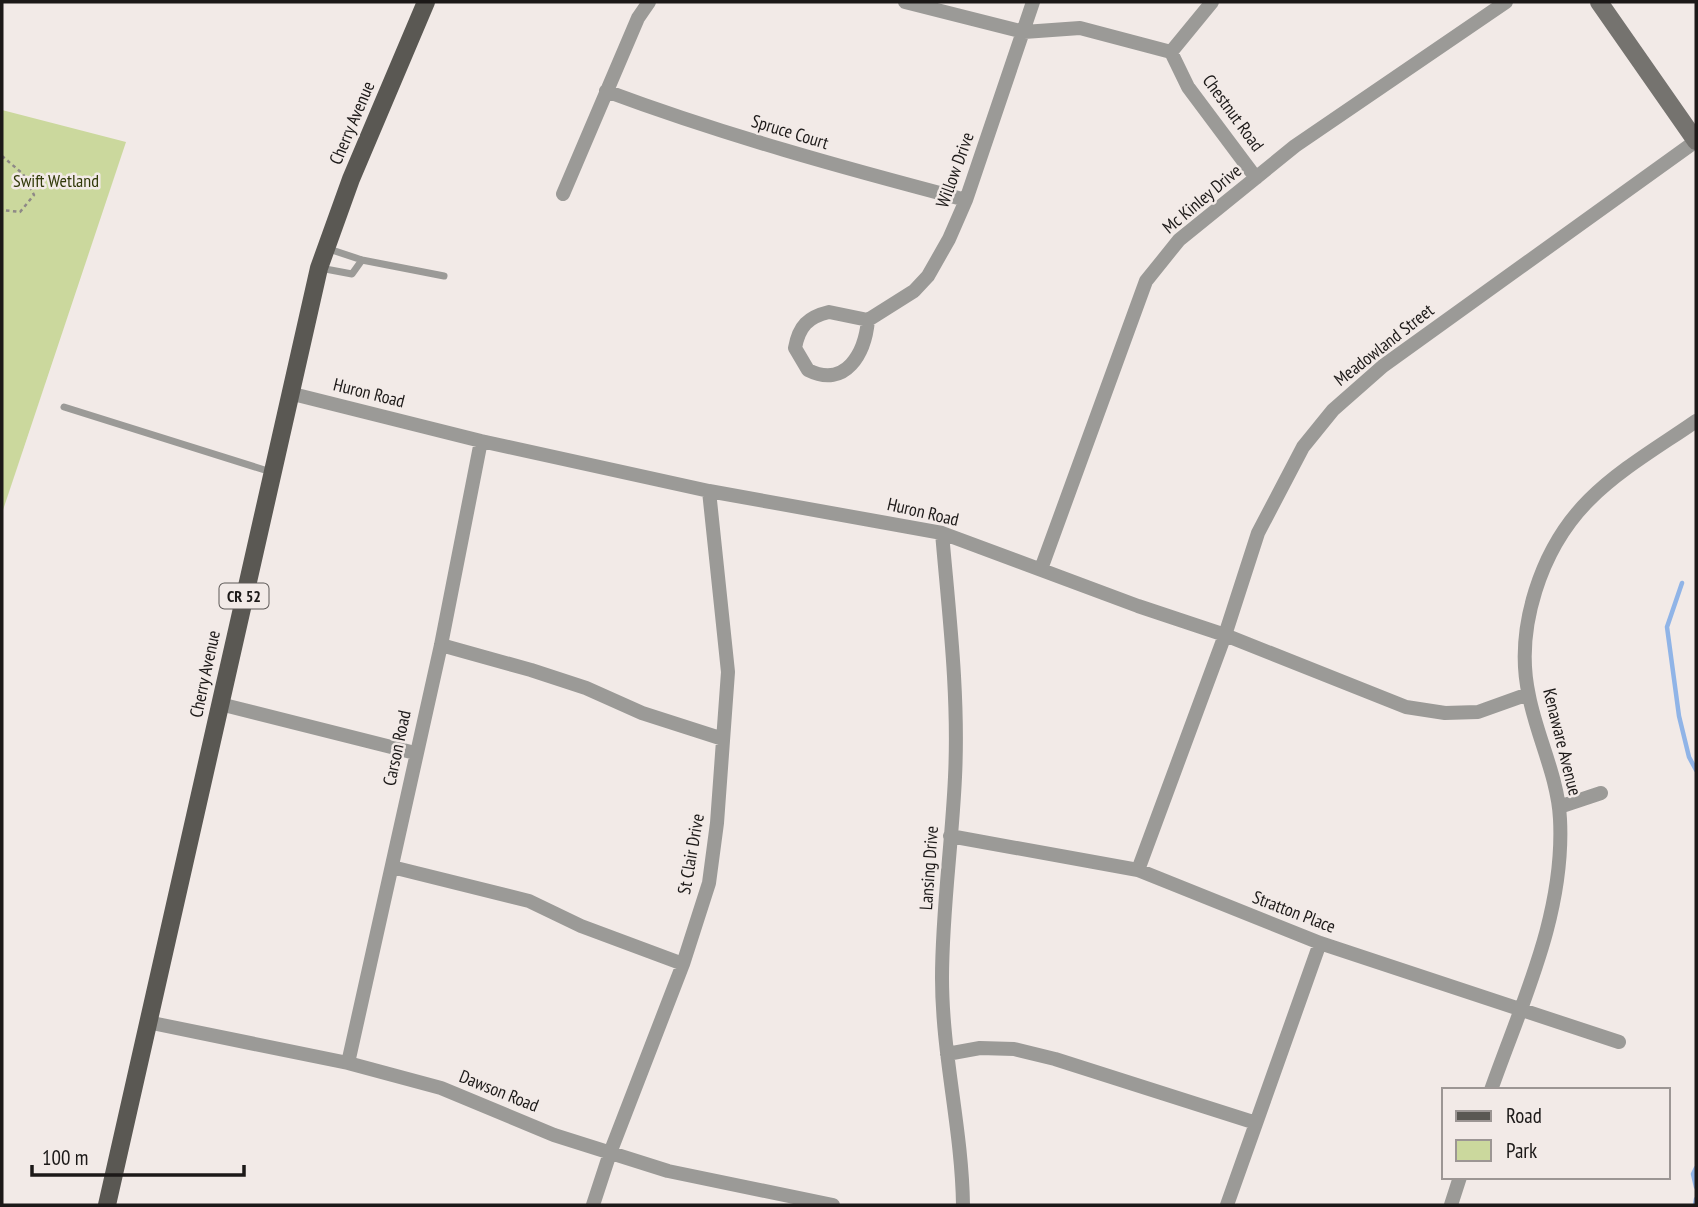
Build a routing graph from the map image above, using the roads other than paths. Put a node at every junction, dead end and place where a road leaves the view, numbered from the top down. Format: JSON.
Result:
{"nodes":[{"id":1,"x":426,"y":2,"type":"edge"},
{"id":2,"x":649,"y":2,"type":"edge"},
{"id":3,"x":905,"y":2,"type":"edge"},
{"id":4,"x":1032,"y":2,"type":"edge"},
{"id":5,"x":1212,"y":2,"type":"edge"},
{"id":6,"x":1506,"y":2,"type":"edge"},
{"id":7,"x":1599,"y":2,"type":"edge"},
{"id":8,"x":1024,"y":32,"type":"junction"},
{"id":9,"x":1171,"y":52,"type":"junction"},
{"id":10,"x":606,"y":91,"type":"junction"},
{"id":11,"x":1696,"y":141,"type":"edge"},
{"id":12,"x":1256,"y":178,"type":"junction"},
{"id":13,"x":563,"y":194,"type":"dead end"},
{"id":14,"x":966,"y":200,"type":"junction"},
{"id":15,"x":325,"y":248,"type":"junction"},
{"id":16,"x":362,"y":260,"type":"junction"},
{"id":17,"x":319,"y":268,"type":"junction"},
{"id":18,"x":444,"y":276,"type":"dead end"},
{"id":19,"x":868,"y":320,"type":"junction"},
{"id":20,"x":289,"y":393,"type":"junction"},
{"id":21,"x":64,"y":407,"type":"dead end"},
{"id":22,"x":1696,"y":421,"type":"edge"},
{"id":23,"x":481,"y":441,"type":"junction"},
{"id":24,"x":271,"y":472,"type":"junction"},
{"id":25,"x":709,"y":491,"type":"junction"},
{"id":26,"x":942,"y":533,"type":"junction"},
{"id":27,"x":1041,"y":569,"type":"junction"},
{"id":28,"x":1225,"y":635,"type":"junction"},
{"id":29,"x":441,"y":645,"type":"junction"},
{"id":30,"x":1528,"y":694,"type":"junction"},
{"id":31,"x":220,"y":704,"type":"junction"},
{"id":32,"x":723,"y":738,"type":"junction"},
{"id":33,"x":415,"y":753,"type":"junction"},
{"id":34,"x":1601,"y":793,"type":"dead end"},
{"id":35,"x":1559,"y":807,"type":"junction"},
{"id":36,"x":950,"y":836,"type":"junction"},
{"id":37,"x":392,"y":867,"type":"junction"},
{"id":38,"x":1138,"y":870,"type":"junction"},
{"id":39,"x":1320,"y":943,"type":"junction"},
{"id":40,"x":683,"y":964,"type":"junction"},
{"id":41,"x":1519,"y":1010,"type":"junction"},
{"id":42,"x":148,"y":1022,"type":"junction"},
{"id":43,"x":1619,"y":1042,"type":"dead end"},
{"id":44,"x":947,"y":1054,"type":"junction"},
{"id":45,"x":348,"y":1063,"type":"junction"},
{"id":46,"x":1492,"y":1088,"type":"edge"},
{"id":47,"x":1256,"y":1123,"type":"junction"},
{"id":48,"x":610,"y":1153,"type":"junction"},
{"id":49,"x":1459,"y":1179,"type":"edge"},
{"id":50,"x":107,"y":1205,"type":"edge"},
{"id":51,"x":593,"y":1205,"type":"edge"},
{"id":52,"x":833,"y":1205,"type":"edge"},
{"id":53,"x":964,"y":1205,"type":"edge"},
{"id":54,"x":1227,"y":1205,"type":"edge"},
{"id":55,"x":1451,"y":1205,"type":"edge"}],
"edges":[{"from":1,"to":15,"type":"main road","name":"Cherry Avenue","number":"CR 52"},
{"from":2,"to":10,"type":"street"},
{"from":3,"to":8,"type":"street"},
{"from":4,"to":8,"type":"street","name":"Willow Drive"},
{"from":5,"to":9,"type":"street"},
{"from":6,"to":12,"type":"street","name":"Mc Kinley Drive"},
{"from":7,"to":11,"type":"main road"},
{"from":8,"to":9,"type":"street"},
{"from":8,"to":14,"type":"street","name":"Willow Drive"},
{"from":9,"to":12,"type":"street","name":"Chestnut Road"},
{"from":10,"to":13,"type":"street"},
{"from":10,"to":14,"type":"street","name":"Spruce Court"},
{"from":11,"to":28,"type":"street","name":"Meadowland Street"},
{"from":12,"to":27,"type":"street","name":"Mc Kinley Drive"},
{"from":14,"to":19,"type":"street","name":"Willow Drive"},
{"from":15,"to":16,"type":"lane"},
{"from":15,"to":17,"type":"main road","name":"Cherry Avenue","number":"CR 52"},
{"from":16,"to":17,"type":"lane"},
{"from":16,"to":18,"type":"lane"},
{"from":17,"to":20,"type":"main road","name":"Cherry Avenue","number":"CR 52"},
{"from":19,"to":19,"type":"street"},
{"from":20,"to":23,"type":"street","name":"Huron Road"},
{"from":20,"to":24,"type":"main road","name":"Cherry Avenue","number":"CR 52"},
{"from":21,"to":24,"type":"lane"},
{"from":22,"to":30,"type":"street","name":"Kenaware Avenue"},
{"from":23,"to":25,"type":"street","name":"Huron Road"},
{"from":23,"to":29,"type":"street","name":"Carson Road"},
{"from":24,"to":31,"type":"main road","name":"Cherry Avenue","number":"CR 52"},
{"from":25,"to":26,"type":"street","name":"Huron Road"},
{"from":25,"to":32,"type":"street","name":"St Clair Drive"},
{"from":26,"to":27,"type":"street","name":"Huron Road"},
{"from":26,"to":36,"type":"street","name":"Lansing Drive"},
{"from":27,"to":28,"type":"street","name":"Huron Road"},
{"from":28,"to":30,"type":"street","name":"Huron Road"},
{"from":28,"to":38,"type":"street","name":"Meadowland Street"},
{"from":29,"to":32,"type":"street"},
{"from":29,"to":33,"type":"street","name":"Carson Road"},
{"from":30,"to":35,"type":"street","name":"Kenaware Avenue"},
{"from":31,"to":33,"type":"street"},
{"from":31,"to":42,"type":"main road","name":"Cherry Avenue","number":"CR 52"},
{"from":32,"to":40,"type":"street","name":"St Clair Drive"},
{"from":33,"to":37,"type":"street","name":"Carson Road"},
{"from":34,"to":35,"type":"street"},
{"from":35,"to":41,"type":"street","name":"Kenaware Avenue"},
{"from":36,"to":38,"type":"street","name":"Stratton Place"},
{"from":36,"to":44,"type":"street","name":"Lansing Drive"},
{"from":37,"to":40,"type":"street"},
{"from":37,"to":45,"type":"street","name":"Carson Road"},
{"from":38,"to":39,"type":"street","name":"Stratton Place"},
{"from":39,"to":41,"type":"street","name":"Stratton Place"},
{"from":39,"to":47,"type":"street"},
{"from":40,"to":48,"type":"street","name":"St Clair Drive"},
{"from":41,"to":43,"type":"street","name":"Stratton Place"},
{"from":41,"to":46,"type":"street","name":"Kenaware Avenue"},
{"from":42,"to":45,"type":"street","name":"Dawson Road"},
{"from":42,"to":50,"type":"main road","name":"Cherry Avenue","number":"CR 52"},
{"from":44,"to":47,"type":"street"},
{"from":44,"to":53,"type":"street","name":"Lansing Drive"},
{"from":45,"to":48,"type":"street","name":"Dawson Road"},
{"from":47,"to":54,"type":"street"},
{"from":48,"to":51,"type":"street","name":"St Clair Drive"},
{"from":48,"to":52,"type":"street","name":"Dawson Road"},
{"from":49,"to":55,"type":"street"}]}
